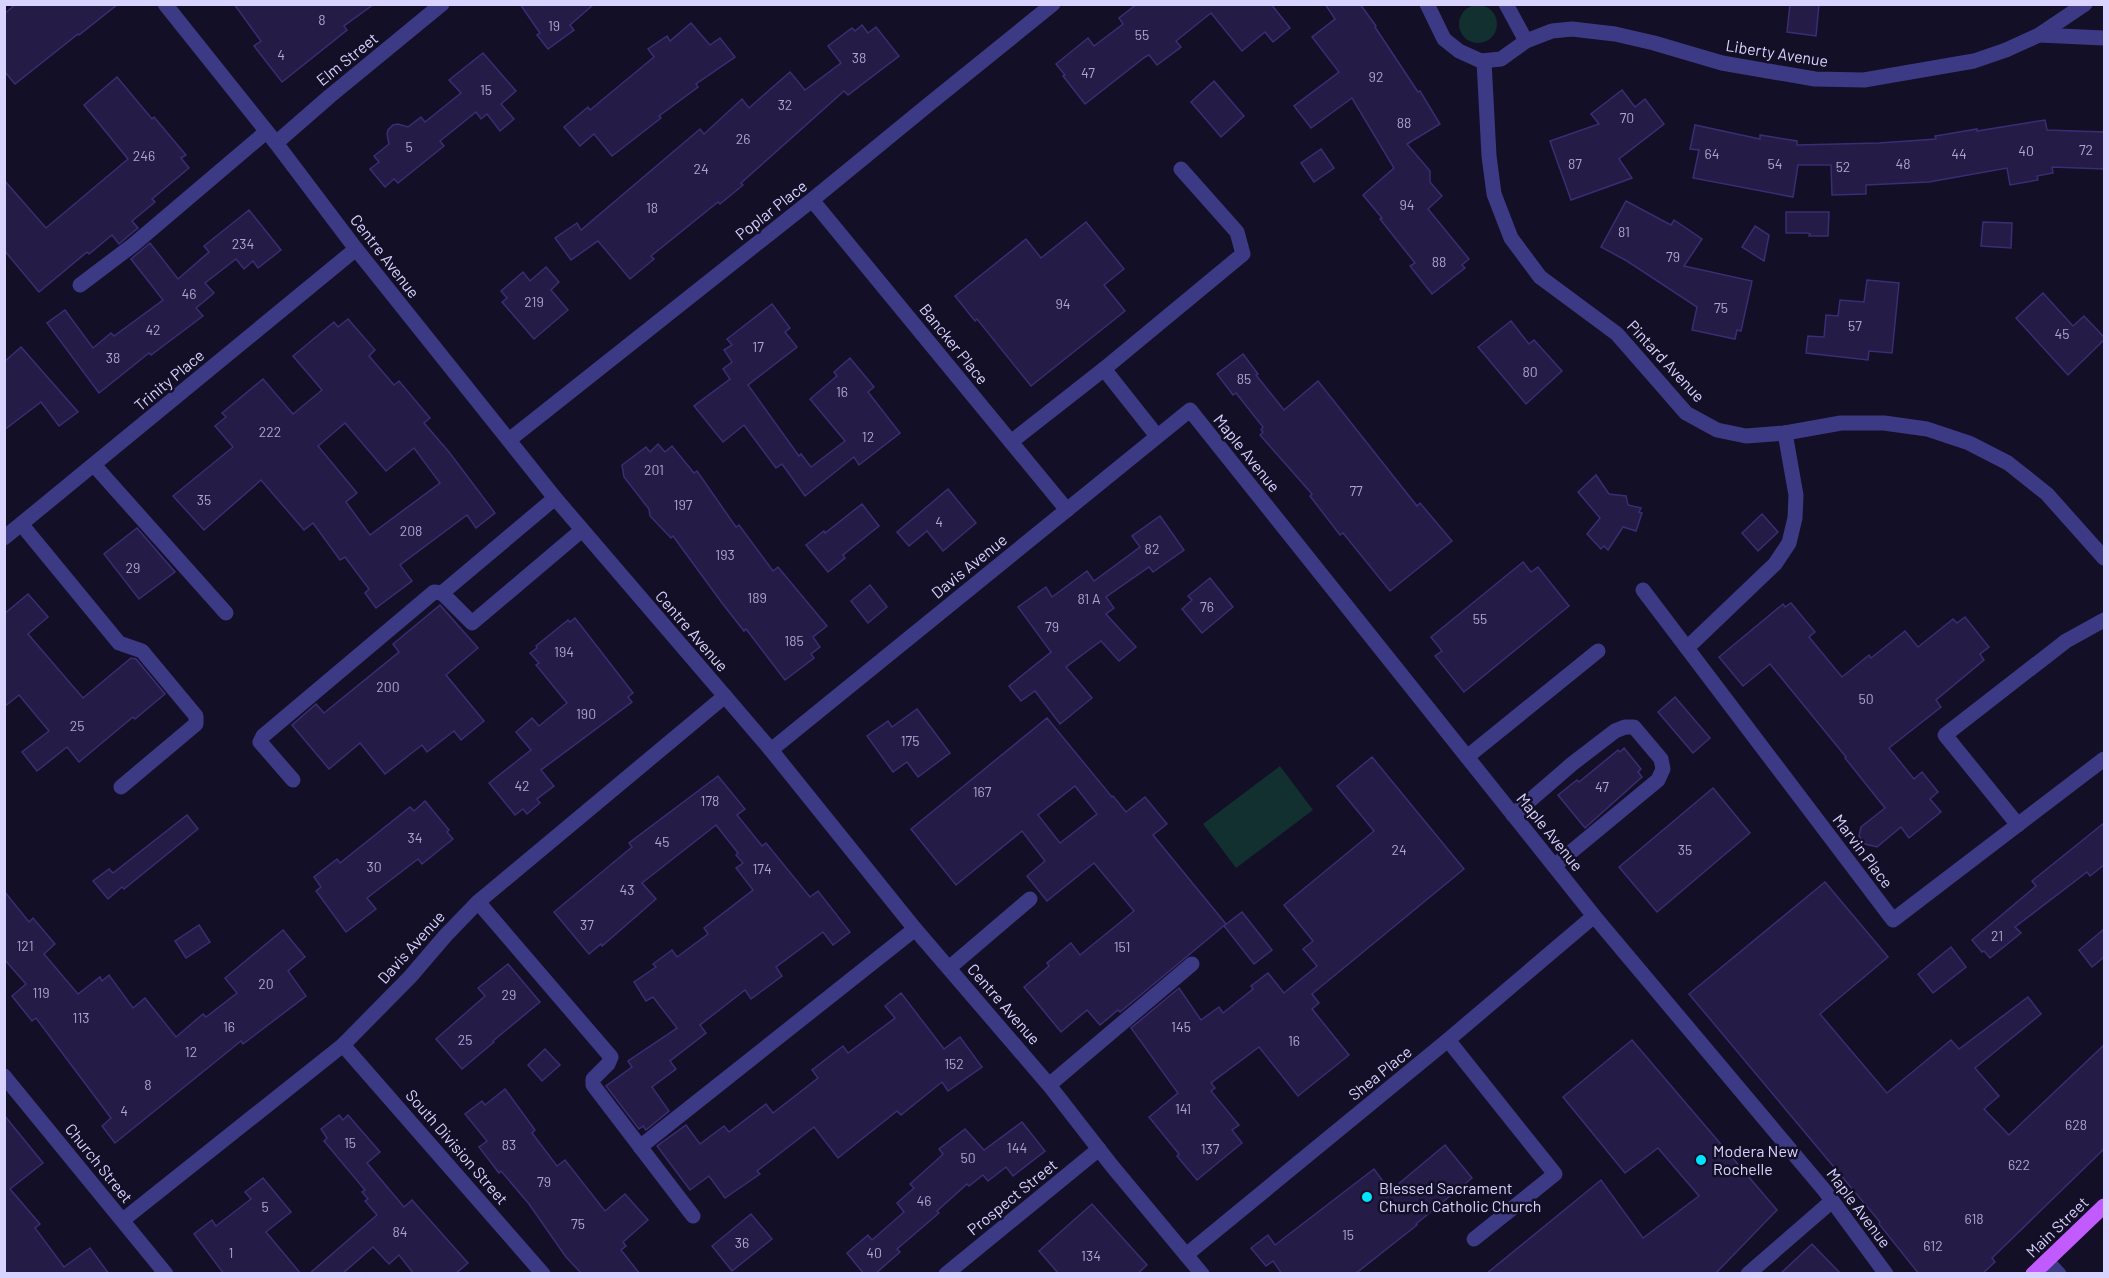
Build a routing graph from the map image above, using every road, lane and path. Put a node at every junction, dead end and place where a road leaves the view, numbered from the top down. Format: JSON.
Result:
{"nodes":[{"id":1,"x":165,"y":4,"type":"edge"},
{"id":2,"x":442,"y":4,"type":"edge"},
{"id":3,"x":1053,"y":4,"type":"edge"},
{"id":4,"x":1506,"y":4,"type":"edge"},
{"id":5,"x":2085,"y":4,"type":"edge"},
{"id":6,"x":1434,"y":7,"type":"edge"},
{"id":7,"x":2039,"y":35,"type":"junction"},
{"id":8,"x":2104,"y":38,"type":"edge"},
{"id":9,"x":1526,"y":41,"type":"junction"},
{"id":10,"x":1484,"y":61,"type":"junction"},
{"id":11,"x":271,"y":137,"type":"junction"},
{"id":12,"x":1181,"y":169,"type":"dead end"},
{"id":13,"x":812,"y":200,"type":"junction"},
{"id":14,"x":356,"y":249,"type":"junction"},
{"id":15,"x":80,"y":285,"type":"dead end"},
{"id":16,"x":1104,"y":369,"type":"junction"},
{"id":17,"x":1190,"y":410,"type":"joint"},
{"id":18,"x":1785,"y":433,"type":"junction"},
{"id":19,"x":1157,"y":436,"type":"junction"},
{"id":20,"x":509,"y":440,"type":"junction"},
{"id":21,"x":1011,"y":442,"type":"junction"},
{"id":22,"x":94,"y":465,"type":"junction"},
{"id":23,"x":555,"y":498,"type":"junction"},
{"id":24,"x":1067,"y":510,"type":"junction"},
{"id":25,"x":22,"y":525,"type":"junction"},
{"id":26,"x":582,"y":531,"type":"junction"},
{"id":27,"x":4,"y":538,"type":"edge"},
{"id":28,"x":2104,"y":558,"type":"edge"},
{"id":29,"x":1643,"y":590,"type":"dead end"},
{"id":30,"x":442,"y":593,"type":"junction"},
{"id":31,"x":226,"y":613,"type":"dead end"},
{"id":32,"x":2104,"y":620,"type":"edge"},
{"id":33,"x":1687,"y":648,"type":"junction"},
{"id":34,"x":1598,"y":651,"type":"dead end"},
{"id":35,"x":725,"y":696,"type":"junction"},
{"id":36,"x":771,"y":750,"type":"junction"},
{"id":37,"x":1467,"y":757,"type":"junction"},
{"id":38,"x":2104,"y":759,"type":"edge"},
{"id":39,"x":293,"y":780,"type":"dead end"},
{"id":40,"x":121,"y":787,"type":"dead end"},
{"id":41,"x":1513,"y":815,"type":"junction"},
{"id":42,"x":2018,"y":825,"type":"junction"},
{"id":43,"x":1554,"y":866,"type":"junction"},
{"id":44,"x":1030,"y":899,"type":"dead end"},
{"id":45,"x":478,"y":902,"type":"junction"},
{"id":46,"x":1594,"y":916,"type":"junction"},
{"id":47,"x":915,"y":929,"type":"junction"},
{"id":48,"x":1192,"y":964,"type":"dead end"},
{"id":49,"x":949,"y":968,"type":"junction"},
{"id":50,"x":1448,"y":1040,"type":"junction"},
{"id":51,"x":343,"y":1045,"type":"junction"},
{"id":52,"x":4,"y":1076,"type":"edge"},
{"id":53,"x":1049,"y":1085,"type":"junction"},
{"id":54,"x":640,"y":1147,"type":"junction"},
{"id":55,"x":1099,"y":1149,"type":"junction"},
{"id":56,"x":1832,"y":1201,"type":"junction"},
{"id":57,"x":2104,"y":1206,"type":"edge"},
{"id":58,"x":693,"y":1216,"type":"dead end"},
{"id":59,"x":123,"y":1220,"type":"junction"},
{"id":60,"x":1474,"y":1239,"type":"dead end"},
{"id":61,"x":1186,"y":1255,"type":"junction"},
{"id":62,"x":2047,"y":1261,"type":"junction"},
{"id":63,"x":166,"y":1274,"type":"edge"},
{"id":64,"x":543,"y":1274,"type":"edge"},
{"id":65,"x":946,"y":1274,"type":"edge"},
{"id":66,"x":1202,"y":1274,"type":"edge"},
{"id":67,"x":1748,"y":1274,"type":"edge"},
{"id":68,"x":1886,"y":1274,"type":"edge"},
{"id":69,"x":2033,"y":1274,"type":"edge"},
{"id":70,"x":2059,"y":1274,"type":"edge"}],
"edges":[{"from":1,"to":11,"type":"street","name":"Centre Avenue"},
{"from":2,"to":11,"type":"street","name":"Elm Street"},
{"from":3,"to":13,"type":"street","name":"Poplar Place"},
{"from":4,"to":9,"type":"street"},
{"from":5,"to":7,"type":"street","name":"Liberty Avenue"},
{"from":6,"to":10,"type":"street"},
{"from":7,"to":8,"type":"street"},
{"from":7,"to":9,"type":"street","name":"Liberty Avenue"},
{"from":9,"to":10,"type":"street","name":"Liberty Avenue"},
{"from":10,"to":18,"type":"street","name":"Pintard Avenue"},
{"from":11,"to":14,"type":"street","name":"Centre Avenue"},
{"from":11,"to":15,"type":"street","name":"Elm Street"},
{"from":12,"to":16,"type":"street"},
{"from":13,"to":20,"type":"street","name":"Poplar Place"},
{"from":13,"to":21,"type":"street","name":"Bancker Place"},
{"from":14,"to":20,"type":"street","name":"Centre Avenue"},
{"from":14,"to":22,"type":"street","name":"Trinity Place"},
{"from":16,"to":19,"type":"street"},
{"from":16,"to":21,"type":"street"},
{"from":17,"to":19,"type":"street","name":"Davis Avenue"},
{"from":17,"to":37,"type":"street","name":"Maple Avenue"},
{"from":18,"to":28,"type":"street","name":"Pintard Avenue"},
{"from":18,"to":33,"type":"street"},
{"from":19,"to":24,"type":"street","name":"Davis Avenue"},
{"from":20,"to":23,"type":"street","name":"Centre Avenue"},
{"from":21,"to":24,"type":"street","name":"Bancker Place"},
{"from":22,"to":25,"type":"street","name":"Trinity Place"},
{"from":22,"to":31,"type":"street"},
{"from":23,"to":26,"type":"street","name":"Centre Avenue"},
{"from":23,"to":30,"type":"street"},
{"from":24,"to":36,"type":"street","name":"Davis Avenue"},
{"from":25,"to":27,"type":"street","name":"Trinity Place"},
{"from":25,"to":40,"type":"street"},
{"from":26,"to":30,"type":"street"},
{"from":26,"to":35,"type":"street","name":"Centre Avenue"},
{"from":29,"to":33,"type":"street","name":"Marvin Place"},
{"from":30,"to":39,"type":"street"},
{"from":32,"to":42,"type":"street"},
{"from":33,"to":42,"type":"street","name":"Marvin Place"},
{"from":34,"to":37,"type":"street"},
{"from":35,"to":36,"type":"street","name":"Centre Avenue"},
{"from":35,"to":45,"type":"street","name":"Davis Avenue"},
{"from":36,"to":47,"type":"street","name":"Centre Avenue"},
{"from":37,"to":41,"type":"street","name":"Maple Avenue"},
{"from":38,"to":42,"type":"street","name":"Marvin Place"},
{"from":41,"to":43,"type":"street","name":"Maple Avenue"},
{"from":41,"to":43,"type":"street"},
{"from":43,"to":46,"type":"street","name":"Maple Avenue"},
{"from":44,"to":49,"type":"street"},
{"from":45,"to":51,"type":"street","name":"Davis Avenue"},
{"from":45,"to":54,"type":"street"},
{"from":46,"to":50,"type":"street","name":"Shea Place"},
{"from":46,"to":56,"type":"street","name":"Maple Avenue"},
{"from":47,"to":49,"type":"street","name":"Centre Avenue"},
{"from":47,"to":54,"type":"street"},
{"from":48,"to":53,"type":"street"},
{"from":49,"to":53,"type":"street","name":"Centre Avenue"},
{"from":50,"to":60,"type":"street"},
{"from":50,"to":61,"type":"street","name":"Shea Place"},
{"from":51,"to":59,"type":"street","name":"Davis Avenue"},
{"from":51,"to":64,"type":"street","name":"South Division Street"},
{"from":52,"to":59,"type":"street","name":"Church Street"},
{"from":53,"to":55,"type":"street","name":"Centre Avenue"},
{"from":54,"to":58,"type":"street"},
{"from":55,"to":61,"type":"street","name":"Centre Avenue"},
{"from":55,"to":65,"type":"street","name":"Prospect Street"},
{"from":56,"to":67,"type":"street"},
{"from":56,"to":68,"type":"street","name":"Maple Avenue"},
{"from":57,"to":62,"type":"main road","name":"Main Street"},
{"from":59,"to":63,"type":"street","name":"Church Street"},
{"from":61,"to":66,"type":"street","name":"Centre Avenue"},
{"from":62,"to":69,"type":"main road","name":"Main Street"},
{"from":62,"to":70,"type":"street"}]}
